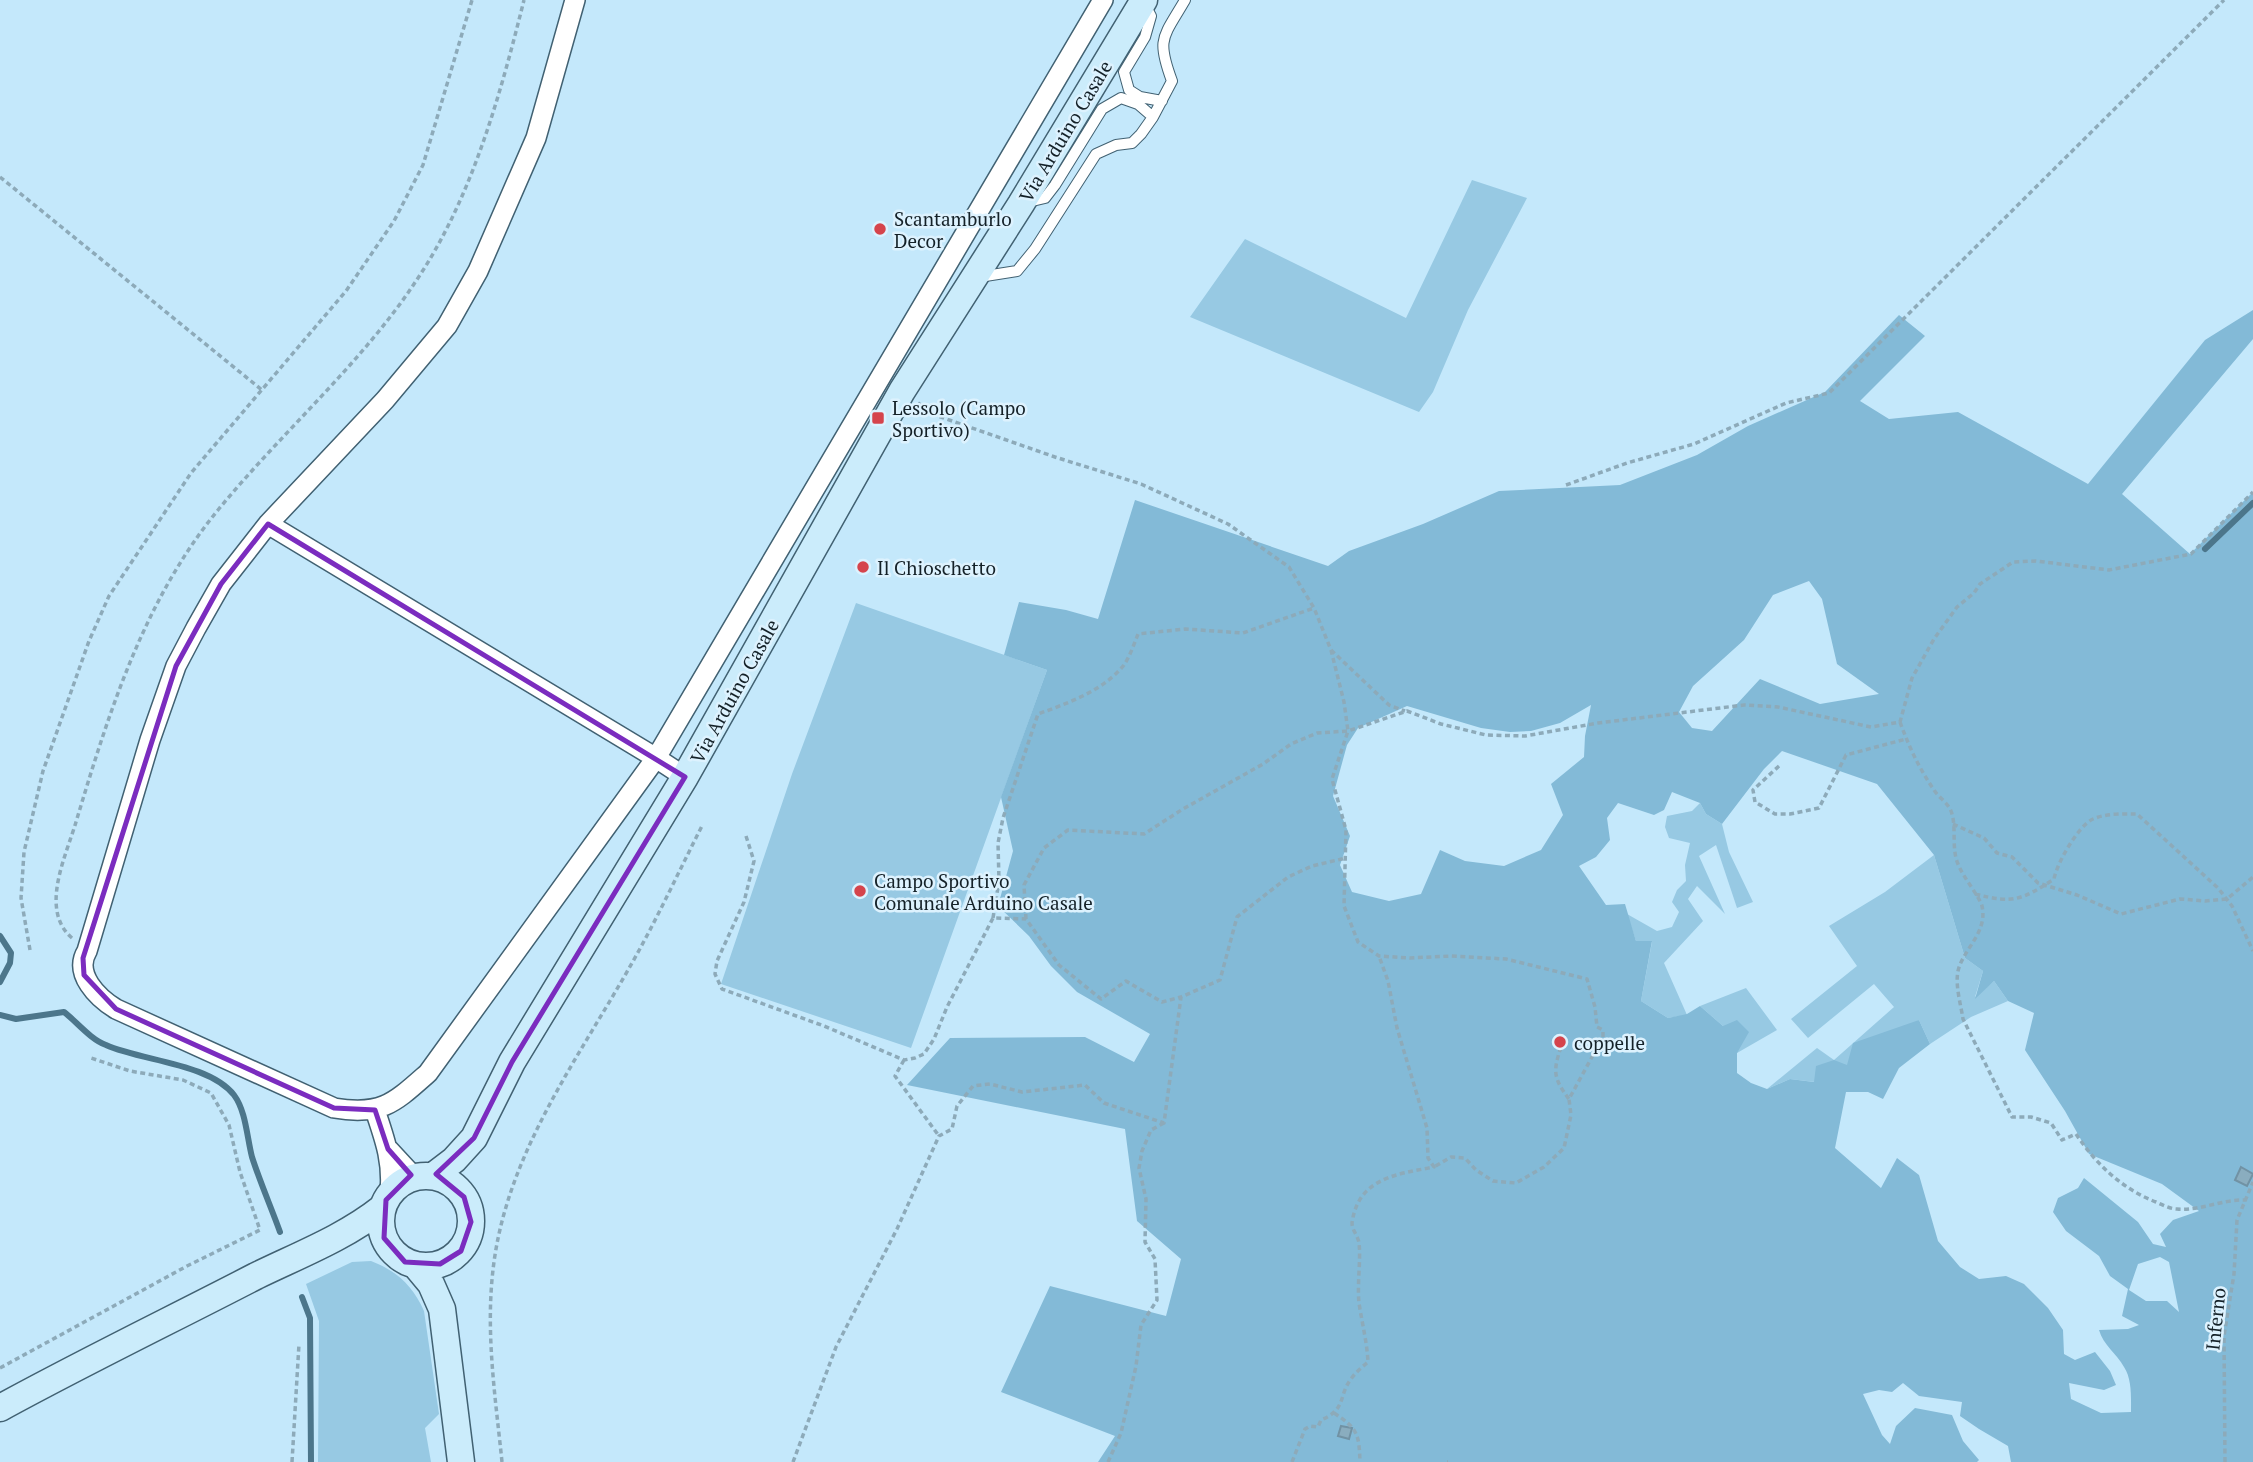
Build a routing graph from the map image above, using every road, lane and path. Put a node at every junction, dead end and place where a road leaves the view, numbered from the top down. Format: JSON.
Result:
{"nodes":[{"id":1,"x":472,"y":0,"type":"edge"},
{"id":2,"x":524,"y":0,"type":"edge"},
{"id":3,"x":575,"y":0,"type":"edge"},
{"id":4,"x":1103,"y":0,"type":"edge"},
{"id":5,"x":1185,"y":0,"type":"edge"},
{"id":6,"x":2224,"y":0,"type":"edge"},
{"id":7,"x":1143,"y":1,"type":"edge"},
{"id":8,"x":1163,"y":101,"type":"junction"},
{"id":9,"x":1153,"y":117,"type":"junction"},
{"id":10,"x":0,"y":177,"type":"edge"},
{"id":11,"x":1021,"y":204,"type":"junction"},
{"id":12,"x":975,"y":278,"type":"junction"},
{"id":13,"x":262,"y":390,"type":"junction"},
{"id":14,"x":902,"y":391,"type":"junction"},
{"id":15,"x":1566,"y":485,"type":"dead end"},
{"id":16,"x":2253,"y":492,"type":"edge"},
{"id":17,"x":268,"y":524,"type":"junction"},
{"id":18,"x":1314,"y":608,"type":"junction"},
{"id":19,"x":1331,"y":650,"type":"junction"},
{"id":20,"x":1407,"y":711,"type":"junction"},
{"id":21,"x":1900,"y":722,"type":"junction"},
{"id":22,"x":1348,"y":731,"type":"junction"},
{"id":23,"x":1906,"y":739,"type":"junction"},
{"id":24,"x":656,"y":758,"type":"junction"},
{"id":25,"x":1779,"y":766,"type":"dead end"},
{"id":26,"x":685,"y":777,"type":"junction"},
{"id":27,"x":1952,"y":824,"type":"junction"},
{"id":28,"x":702,"y":826,"type":"dead end"},
{"id":29,"x":746,"y":836,"type":"dead end"},
{"id":30,"x":1346,"y":858,"type":"junction"},
{"id":31,"x":2253,"y":877,"type":"edge"},
{"id":32,"x":2045,"y":885,"type":"junction"},
{"id":33,"x":1975,"y":894,"type":"junction"},
{"id":34,"x":2227,"y":899,"type":"junction"},
{"id":35,"x":993,"y":918,"type":"junction"},
{"id":36,"x":1026,"y":919,"type":"junction"},
{"id":37,"x":30,"y":950,"type":"dead end"},
{"id":38,"x":87,"y":951,"type":"junction"},
{"id":39,"x":2253,"y":951,"type":"edge"},
{"id":40,"x":1379,"y":956,"type":"junction"},
{"id":41,"x":1181,"y":997,"type":"junction"},
{"id":42,"x":1562,"y":1047,"type":"dead end"},
{"id":43,"x":90,"y":1058,"type":"dead end"},
{"id":44,"x":904,"y":1060,"type":"junction"},
{"id":45,"x":1569,"y":1099,"type":"junction"},
{"id":46,"x":375,"y":1110,"type":"junction"},
{"id":47,"x":1164,"y":1124,"type":"junction"},
{"id":48,"x":939,"y":1136,"type":"junction"},
{"id":49,"x":474,"y":1138,"type":"junction"},
{"id":50,"x":388,"y":1149,"type":"junction"},
{"id":51,"x":1434,"y":1167,"type":"junction"},
{"id":52,"x":423,"y":1177,"type":"junction"},
{"id":53,"x":2253,"y":1182,"type":"edge"},
{"id":54,"x":464,"y":1198,"type":"junction"},
{"id":55,"x":386,"y":1200,"type":"junction"},
{"id":56,"x":2246,"y":1200,"type":"junction"},
{"id":57,"x":384,"y":1238,"type":"junction"},
{"id":58,"x":324,"y":1245,"type":"junction"},
{"id":59,"x":453,"y":1258,"type":"junction"},
{"id":60,"x":416,"y":1266,"type":"junction"},
{"id":61,"x":442,"y":1309,"type":"junction"},
{"id":62,"x":299,"y":1344,"type":"dead end"},
{"id":63,"x":0,"y":1368,"type":"edge"},
{"id":64,"x":0,"y":1408,"type":"edge"},
{"id":65,"x":1334,"y":1412,"type":"junction"},
{"id":66,"x":292,"y":1462,"type":"edge"},
{"id":67,"x":461,"y":1462,"type":"edge"},
{"id":68,"x":502,"y":1462,"type":"edge"},
{"id":69,"x":793,"y":1462,"type":"edge"},
{"id":70,"x":1108,"y":1462,"type":"edge"},
{"id":71,"x":1292,"y":1462,"type":"edge"},
{"id":72,"x":1360,"y":1462,"type":"edge"},
{"id":73,"x":2225,"y":1462,"type":"edge"}],
"edges":[{"from":1,"to":13,"type":"path"},
{"from":2,"to":38,"type":"path"},
{"from":3,"to":17,"type":"street"},
{"from":4,"to":24,"type":"street","name":"Via Arduino Casale"},
{"from":5,"to":8,"type":"lane"},
{"from":6,"to":15,"type":"path"},
{"from":7,"to":8,"type":"lane"},
{"from":7,"to":11,"type":"main road","name":"Via Arduino Casale"},
{"from":8,"to":9,"type":"lane"},
{"from":9,"to":11,"type":"lane"},
{"from":9,"to":12,"type":"lane"},
{"from":10,"to":13,"type":"path"},
{"from":11,"to":12,"type":"main road","name":"Via Arduino Casale"},
{"from":12,"to":14,"type":"main road","name":"Via Arduino Casale"},
{"from":13,"to":37,"type":"path"},
{"from":14,"to":18,"type":"path"},
{"from":14,"to":26,"type":"main road","name":"Via Arduino Casale"},
{"from":16,"to":21,"type":"path"},
{"from":17,"to":24,"type":"street"},
{"from":17,"to":38,"type":"street"},
{"from":18,"to":19,"type":"path"},
{"from":18,"to":35,"type":"path"},
{"from":19,"to":20,"type":"path"},
{"from":19,"to":22,"type":"path"},
{"from":20,"to":21,"type":"path"},
{"from":20,"to":22,"type":"path"},
{"from":21,"to":23,"type":"path"},
{"from":22,"to":30,"type":"path"},
{"from":22,"to":36,"type":"path"},
{"from":23,"to":25,"type":"path"},
{"from":23,"to":27,"type":"path"},
{"from":24,"to":26,"type":"street","name":"Via Arduino Casale"},
{"from":24,"to":46,"type":"street"},
{"from":26,"to":49,"type":"main road"},
{"from":27,"to":32,"type":"path"},
{"from":27,"to":33,"type":"path"},
{"from":28,"to":68,"type":"path"},
{"from":29,"to":44,"type":"path"},
{"from":30,"to":40,"type":"path"},
{"from":30,"to":41,"type":"path"},
{"from":31,"to":34,"type":"path"},
{"from":32,"to":33,"type":"path"},
{"from":32,"to":34,"type":"path"},
{"from":32,"to":34,"type":"path"},
{"from":33,"to":56,"type":"path"},
{"from":34,"to":39,"type":"path"},
{"from":35,"to":36,"type":"path"},
{"from":35,"to":44,"type":"path"},
{"from":36,"to":41,"type":"path"},
{"from":38,"to":46,"type":"street"},
{"from":40,"to":45,"type":"path"},
{"from":40,"to":51,"type":"path"},
{"from":41,"to":47,"type":"path"},
{"from":42,"to":45,"type":"path"},
{"from":43,"to":63,"type":"path"},
{"from":44,"to":48,"type":"path"},
{"from":45,"to":51,"type":"path"},
{"from":46,"to":50,"type":"street"},
{"from":47,"to":48,"type":"path"},
{"from":47,"to":70,"type":"path"},
{"from":48,"to":69,"type":"path"},
{"from":49,"to":52,"type":"main road"},
{"from":49,"to":54,"type":"main road"},
{"from":50,"to":52,"type":"street"},
{"from":50,"to":55,"type":"street"},
{"from":51,"to":65,"type":"path"},
{"from":52,"to":54,"type":"main road"},
{"from":52,"to":55,"type":"main road"},
{"from":53,"to":56,"type":"path","name":"Inferno"},
{"from":54,"to":59,"type":"main road"},
{"from":55,"to":57,"type":"main road"},
{"from":55,"to":58,"type":"main road"},
{"from":56,"to":73,"type":"path","name":"Inferno"},
{"from":57,"to":58,"type":"main road"},
{"from":57,"to":60,"type":"main road"},
{"from":58,"to":64,"type":"main road"},
{"from":59,"to":60,"type":"main road"},
{"from":59,"to":61,"type":"main road"},
{"from":60,"to":61,"type":"main road"},
{"from":61,"to":67,"type":"main road"},
{"from":62,"to":66,"type":"path"},
{"from":65,"to":71,"type":"path"},
{"from":65,"to":72,"type":"path"}]}
